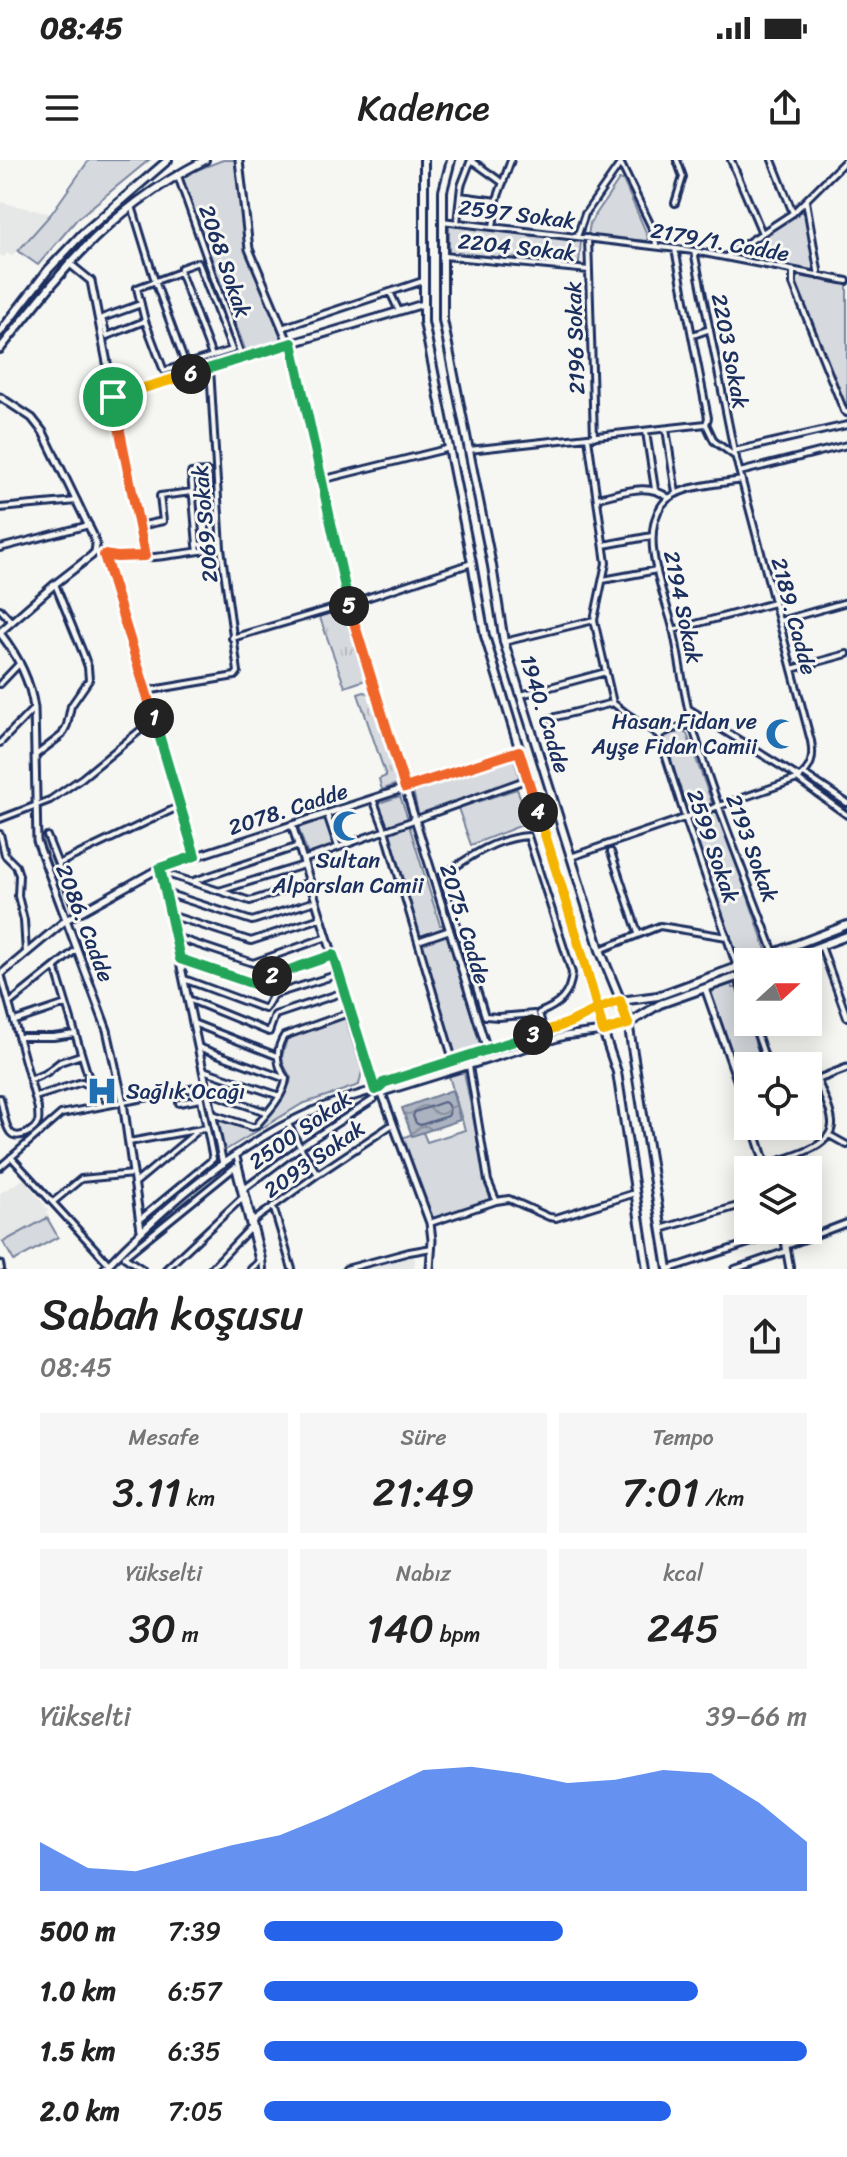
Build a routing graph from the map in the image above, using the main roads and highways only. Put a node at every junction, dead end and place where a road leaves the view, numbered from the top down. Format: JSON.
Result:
{"nodes":[{"id":1,"x":168,"y":160,"type":"edge"},
{"id":2,"x":424,"y":160,"type":"edge"},
{"id":3,"x":451,"y":160,"type":"edge"},
{"id":4,"x":200,"y":161,"type":"edge"},
{"id":5,"x":0,"y":332,"type":"edge"},
{"id":6,"x":0,"y":349,"type":"edge"},
{"id":7,"x":847,"y":925,"type":"edge"},
{"id":8,"x":847,"y":936,"type":"edge"},
{"id":9,"x":787,"y":948,"type":"edge"},
{"id":10,"x":816,"y":948,"type":"edge"},
{"id":11,"x":734,"y":968,"type":"edge"},
{"id":12,"x":734,"y":977,"type":"edge"},
{"id":13,"x":620,"y":1001,"type":"junction"},
{"id":14,"x":597,"y":1010,"type":"junction"},
{"id":15,"x":628,"y":1024,"type":"junction"},
{"id":16,"x":603,"y":1031,"type":"junction"},
{"id":17,"x":647,"y":1269,"type":"edge"},
{"id":18,"x":668,"y":1269,"type":"edge"}],
"edges":[{"from":1,"to":5,"type":"main road"},
{"from":2,"to":14,"type":"main road","name":"1940. Cadde"},
{"from":3,"to":13,"type":"main road","name":"1940. Cadde"},
{"from":4,"to":6,"type":"main road"},
{"from":7,"to":9,"type":"main road"},
{"from":8,"to":10,"type":"main road"},
{"from":11,"to":13,"type":"main road"},
{"from":12,"to":15,"type":"main road"},
{"from":13,"to":14,"type":"main road"},
{"from":13,"to":15,"type":"main road","name":"1940. Cadde"},
{"from":14,"to":16,"type":"main road","name":"1940. Cadde"},
{"from":15,"to":16,"type":"main road"},
{"from":15,"to":18,"type":"main road","name":"1940. Cadde"},
{"from":16,"to":17,"type":"main road","name":"1940. Cadde"}]}
